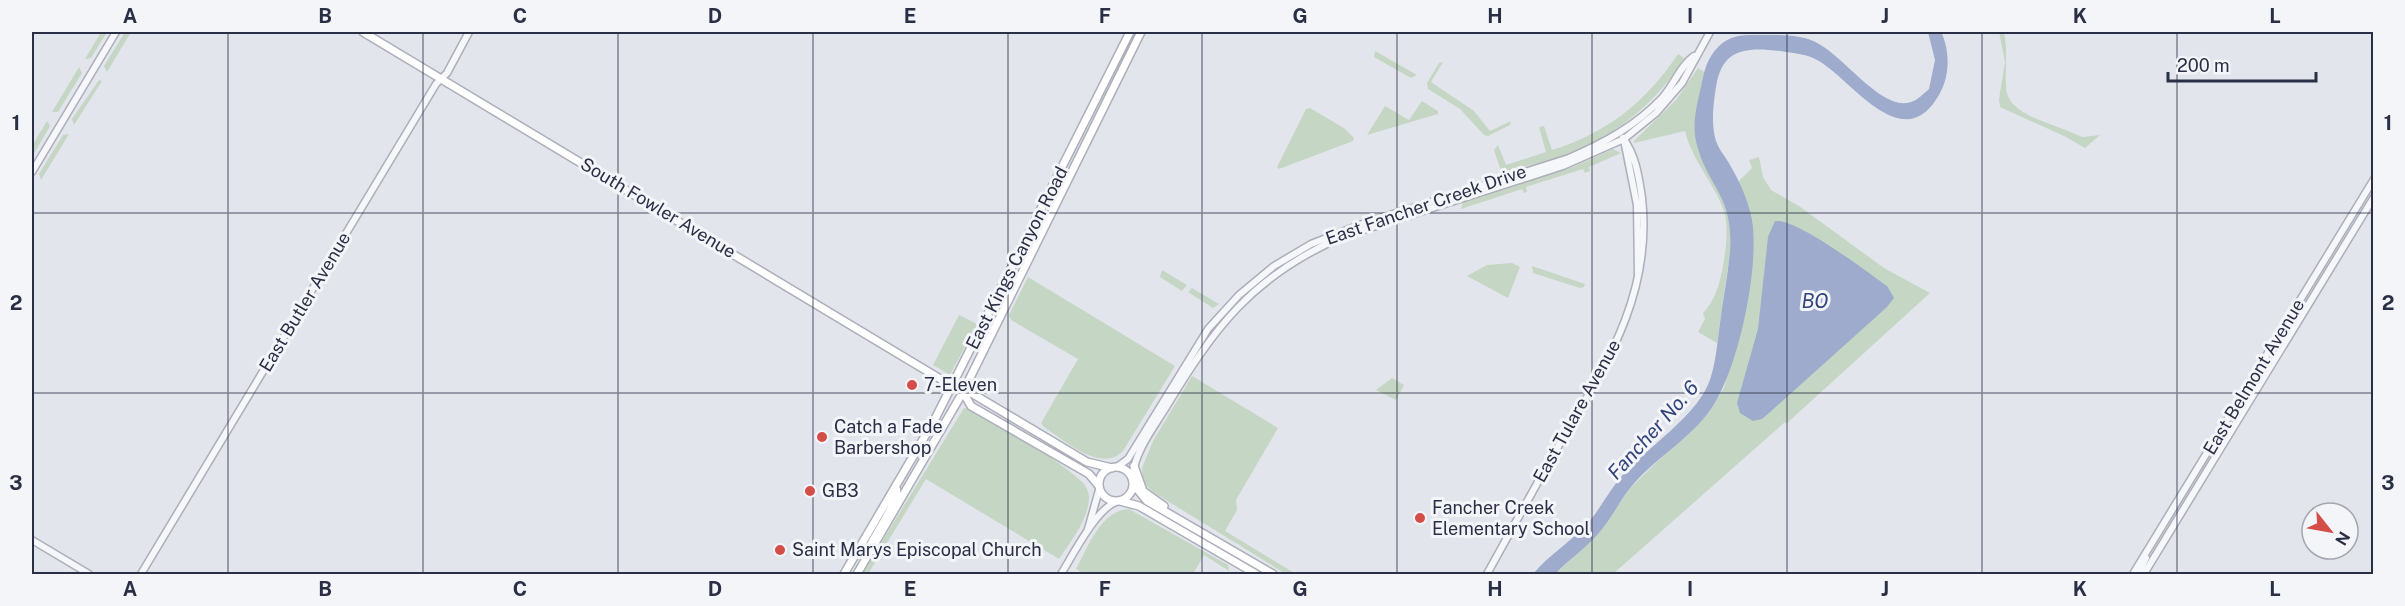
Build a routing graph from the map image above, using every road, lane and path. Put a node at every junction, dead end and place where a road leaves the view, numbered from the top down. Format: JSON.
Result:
{"nodes":[{"id":1,"x":116,"y":32,"type":"edge"},
{"id":2,"x":363,"y":32,"type":"edge"},
{"id":3,"x":470,"y":32,"type":"edge"},
{"id":4,"x":1130,"y":32,"type":"edge"},
{"id":5,"x":1141,"y":32,"type":"edge"},
{"id":6,"x":1710,"y":32,"type":"edge"},
{"id":7,"x":1695,"y":56,"type":"junction"},
{"id":8,"x":442,"y":78,"type":"junction"},
{"id":9,"x":1620,"y":133,"type":"junction"},
{"id":10,"x":1624,"y":140,"type":"junction"},
{"id":11,"x":32,"y":172,"type":"edge"},
{"id":12,"x":2373,"y":179,"type":"edge"},
{"id":13,"x":1048,"y":196,"type":"junction"},
{"id":14,"x":2373,"y":197,"type":"edge"},
{"id":15,"x":1030,"y":254,"type":"junction"},
{"id":16,"x":952,"y":386,"type":"junction"},
{"id":17,"x":963,"y":392,"type":"junction"},
{"id":18,"x":1134,"y":466,"type":"junction"},
{"id":19,"x":1114,"y":468,"type":"junction"},
{"id":20,"x":1132,"y":481,"type":"junction"},
{"id":21,"x":896,"y":488,"type":"junction"},
{"id":22,"x":1099,"y":488,"type":"junction"},
{"id":23,"x":1118,"y":501,"type":"junction"},
{"id":24,"x":1088,"y":529,"type":"junction"},
{"id":25,"x":1209,"y":535,"type":"junction"},
{"id":26,"x":32,"y":540,"type":"edge"},
{"id":27,"x":2150,"y":546,"type":"junction"},
{"id":28,"x":864,"y":561,"type":"junction"},
{"id":29,"x":89,"y":574,"type":"edge"},
{"id":30,"x":141,"y":574,"type":"edge"},
{"id":31,"x":844,"y":574,"type":"edge"},
{"id":32,"x":857,"y":574,"type":"edge"},
{"id":33,"x":1061,"y":574,"type":"edge"},
{"id":34,"x":1256,"y":574,"type":"edge"},
{"id":35,"x":1273,"y":574,"type":"edge"},
{"id":36,"x":1487,"y":574,"type":"edge"},
{"id":37,"x":2133,"y":574,"type":"edge"},
{"id":38,"x":2138,"y":574,"type":"edge"},
{"id":39,"x":2144,"y":574,"type":"edge"}],
"edges":[{"from":1,"to":11,"type":"street"},
{"from":2,"to":8,"type":"main road","name":"South Fowler Avenue"},
{"from":3,"to":8,"type":"street","name":"East Butler Avenue"},
{"from":4,"to":13,"type":"main road","name":"East Kings Canyon Road"},
{"from":5,"to":15,"type":"main road","name":"East Kings Canyon Road"},
{"from":6,"to":7,"type":"street"},
{"from":7,"to":9,"type":"street"},
{"from":7,"to":10,"type":"street"},
{"from":8,"to":16,"type":"main road","name":"South Fowler Avenue"},
{"from":8,"to":30,"type":"street","name":"East Butler Avenue"},
{"from":9,"to":10,"type":"street","name":"East Tulare Avenue"},
{"from":9,"to":19,"type":"street","name":"East Fancher Creek Drive"},
{"from":10,"to":18,"type":"street","name":"East Fancher Creek Drive"},
{"from":10,"to":36,"type":"street","name":"East Tulare Avenue"},
{"from":12,"to":27,"type":"street","name":"East Belmont Avenue"},
{"from":13,"to":15,"type":"main road"},
{"from":13,"to":16,"type":"main road","name":"East Kings Canyon Road"},
{"from":14,"to":39,"type":"street","name":"East Belmont Avenue"},
{"from":15,"to":17,"type":"main road","name":"East Kings Canyon Road"},
{"from":16,"to":17,"type":"main road","name":"South Fowler Avenue"},
{"from":16,"to":21,"type":"main road","name":"East Kings Canyon Road"},
{"from":17,"to":19,"type":"main road"},
{"from":17,"to":22,"type":"main road"},
{"from":17,"to":28,"type":"main road","name":"East Kings Canyon Road"},
{"from":18,"to":20,"type":"street","name":"East Fancher Creek Drive"},
{"from":18,"to":25,"type":"main road"},
{"from":19,"to":20,"type":"main road"},
{"from":19,"to":22,"type":"main road"},
{"from":20,"to":23,"type":"main road"},
{"from":20,"to":25,"type":"main road"},
{"from":21,"to":28,"type":"main road"},
{"from":21,"to":31,"type":"main road","name":"East Kings Canyon Road"},
{"from":22,"to":23,"type":"main road"},
{"from":22,"to":24,"type":"street"},
{"from":23,"to":24,"type":"street"},
{"from":23,"to":34,"type":"main road"},
{"from":24,"to":33,"type":"street"},
{"from":25,"to":35,"type":"main road"},
{"from":26,"to":29,"type":"street"},
{"from":27,"to":37,"type":"street","name":"East Belmont Avenue"},
{"from":27,"to":38,"type":"street"},
{"from":28,"to":32,"type":"main road","name":"East Kings Canyon Road"}]}
